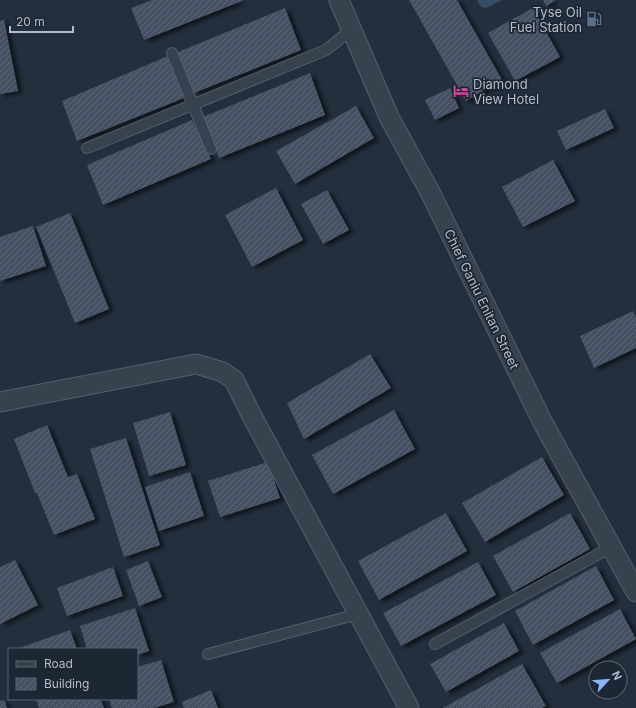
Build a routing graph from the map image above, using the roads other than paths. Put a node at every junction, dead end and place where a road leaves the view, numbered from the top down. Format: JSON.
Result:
{"nodes":[{"id":1,"x":340,"y":0,"type":"edge"},
{"id":2,"x":352,"y":29,"type":"junction"},
{"id":3,"x":172,"y":54,"type":"dead end"},
{"id":4,"x":193,"y":105,"type":"junction"},
{"id":5,"x":87,"y":148,"type":"dead end"},
{"id":6,"x":211,"y":149,"type":"dead end"},
{"id":7,"x":0,"y":402,"type":"edge"},
{"id":8,"x":612,"y":547,"type":"junction"},
{"id":9,"x":636,"y":592,"type":"edge"},
{"id":10,"x":358,"y":614,"type":"junction"},
{"id":11,"x":435,"y":644,"type":"dead end"},
{"id":12,"x":208,"y":654,"type":"dead end"},
{"id":13,"x":409,"y":708,"type":"edge"}],
"edges":[{"from":1,"to":2,"type":"street","name":"Chief Ganiu Enitan Street"},
{"from":2,"to":4,"type":"lane"},
{"from":2,"to":8,"type":"street","name":"Chief Ganiu Enitan Street"},
{"from":3,"to":4,"type":"lane"},
{"from":4,"to":5,"type":"lane"},
{"from":4,"to":6,"type":"lane"},
{"from":7,"to":10,"type":"street"},
{"from":8,"to":9,"type":"street","name":"Chief Ganiu Enitan Street"},
{"from":8,"to":11,"type":"lane"},
{"from":10,"to":12,"type":"lane"},
{"from":10,"to":13,"type":"street"}]}
